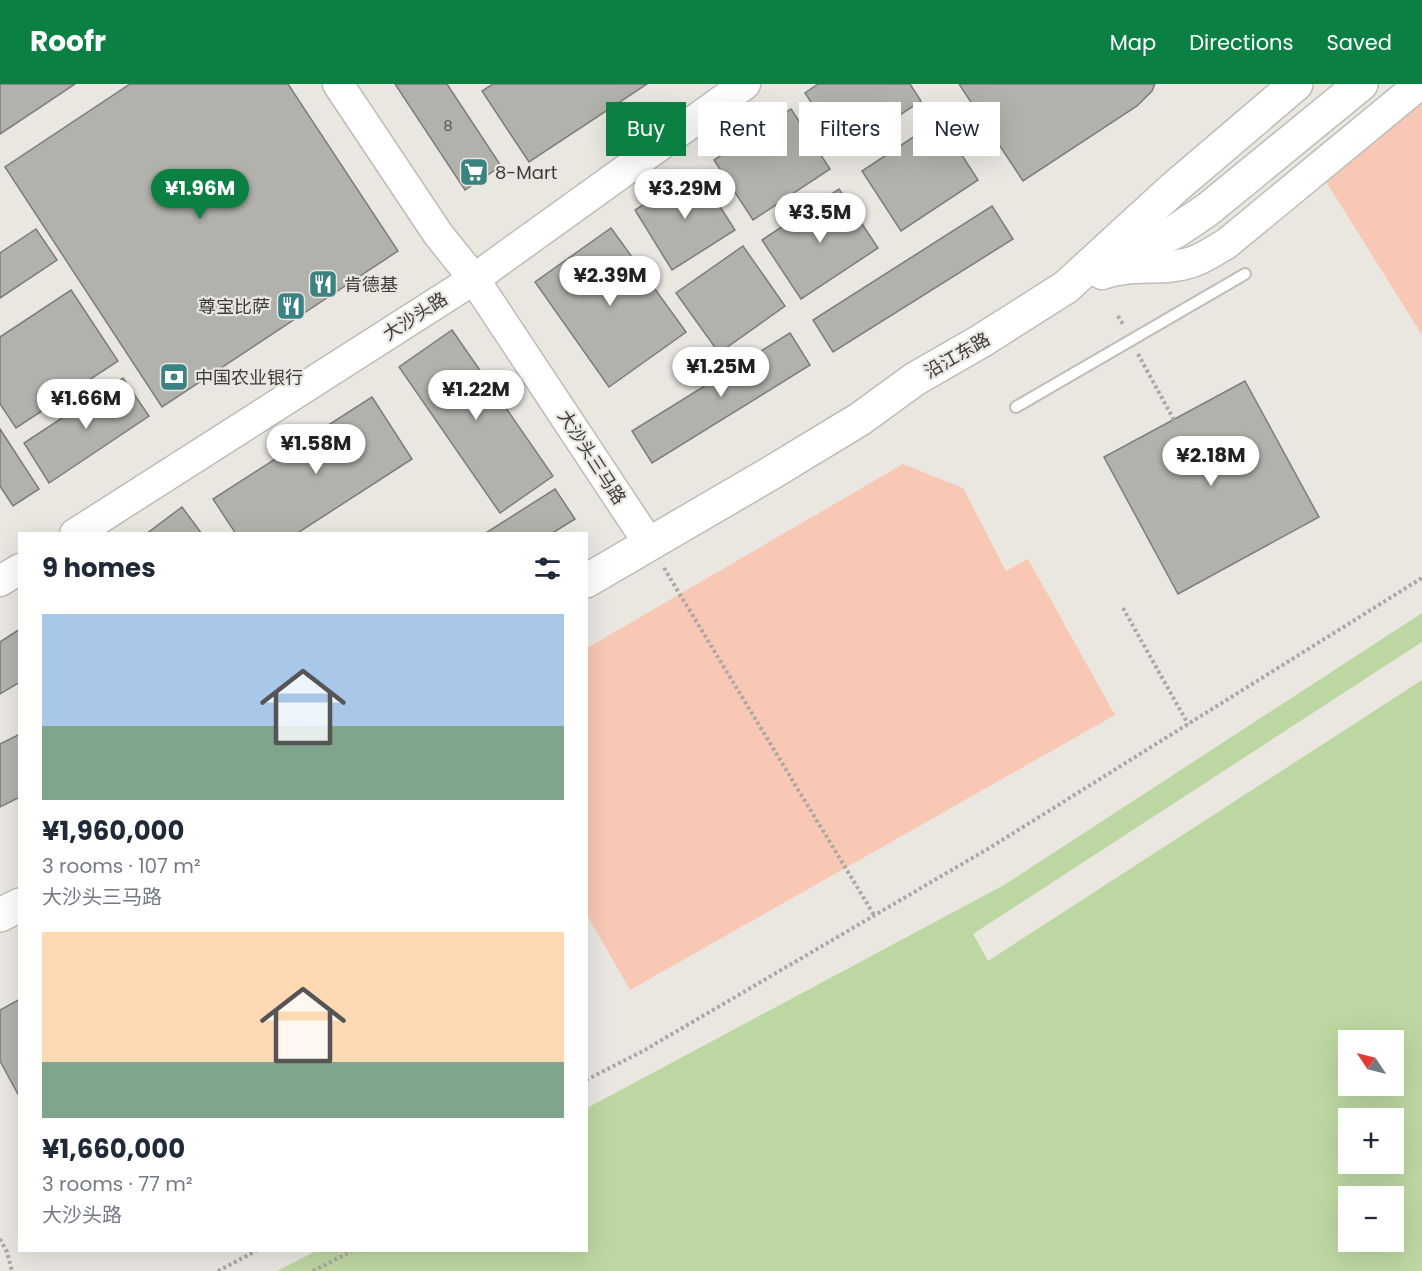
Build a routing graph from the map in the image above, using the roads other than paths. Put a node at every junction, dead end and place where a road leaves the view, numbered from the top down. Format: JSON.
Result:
{"nodes":[{"id":1,"x":338,"y":84,"type":"edge"},
{"id":2,"x":362,"y":84,"type":"edge"},
{"id":3,"x":746,"y":84,"type":"edge"},
{"id":4,"x":1296,"y":84,"type":"edge"},
{"id":5,"x":1361,"y":84,"type":"edge"},
{"id":6,"x":1420,"y":84,"type":"edge"},
{"id":7,"x":1245,"y":274,"type":"dead end"},
{"id":8,"x":474,"y":279,"type":"junction"},
{"id":9,"x":1066,"y":287,"type":"junction"},
{"id":10,"x":1016,"y":407,"type":"dead end"},
{"id":11,"x":78,"y":532,"type":"edge"},
{"id":12,"x":650,"y":545,"type":"junction"},
{"id":13,"x":18,"y":570,"type":"edge"},
{"id":14,"x":588,"y":580,"type":"edge"},
{"id":15,"x":0,"y":581,"type":"edge"},
{"id":16,"x":18,"y":905,"type":"edge"},
{"id":17,"x":0,"y":915,"type":"edge"}],
"edges":[{"from":1,"to":8,"type":"main road","name":"大沙头三马路"},
{"from":2,"to":8,"type":"main road","name":"大沙头三马路"},
{"from":3,"to":8,"type":"main road","name":"大沙头路"},
{"from":4,"to":9,"type":"main road","name":"沿江东路"},
{"from":5,"to":9,"type":"main road"},
{"from":6,"to":9,"type":"main road"},
{"from":7,"to":10,"type":"lane"},
{"from":8,"to":11,"type":"main road","name":"大沙头路"},
{"from":8,"to":12,"type":"main road","name":"大沙头三马路"},
{"from":9,"to":12,"type":"main road","name":"沿江东路"},
{"from":12,"to":14,"type":"main road","name":"沿江东路"},
{"from":13,"to":15,"type":"main road"},
{"from":16,"to":17,"type":"main road"}]}
